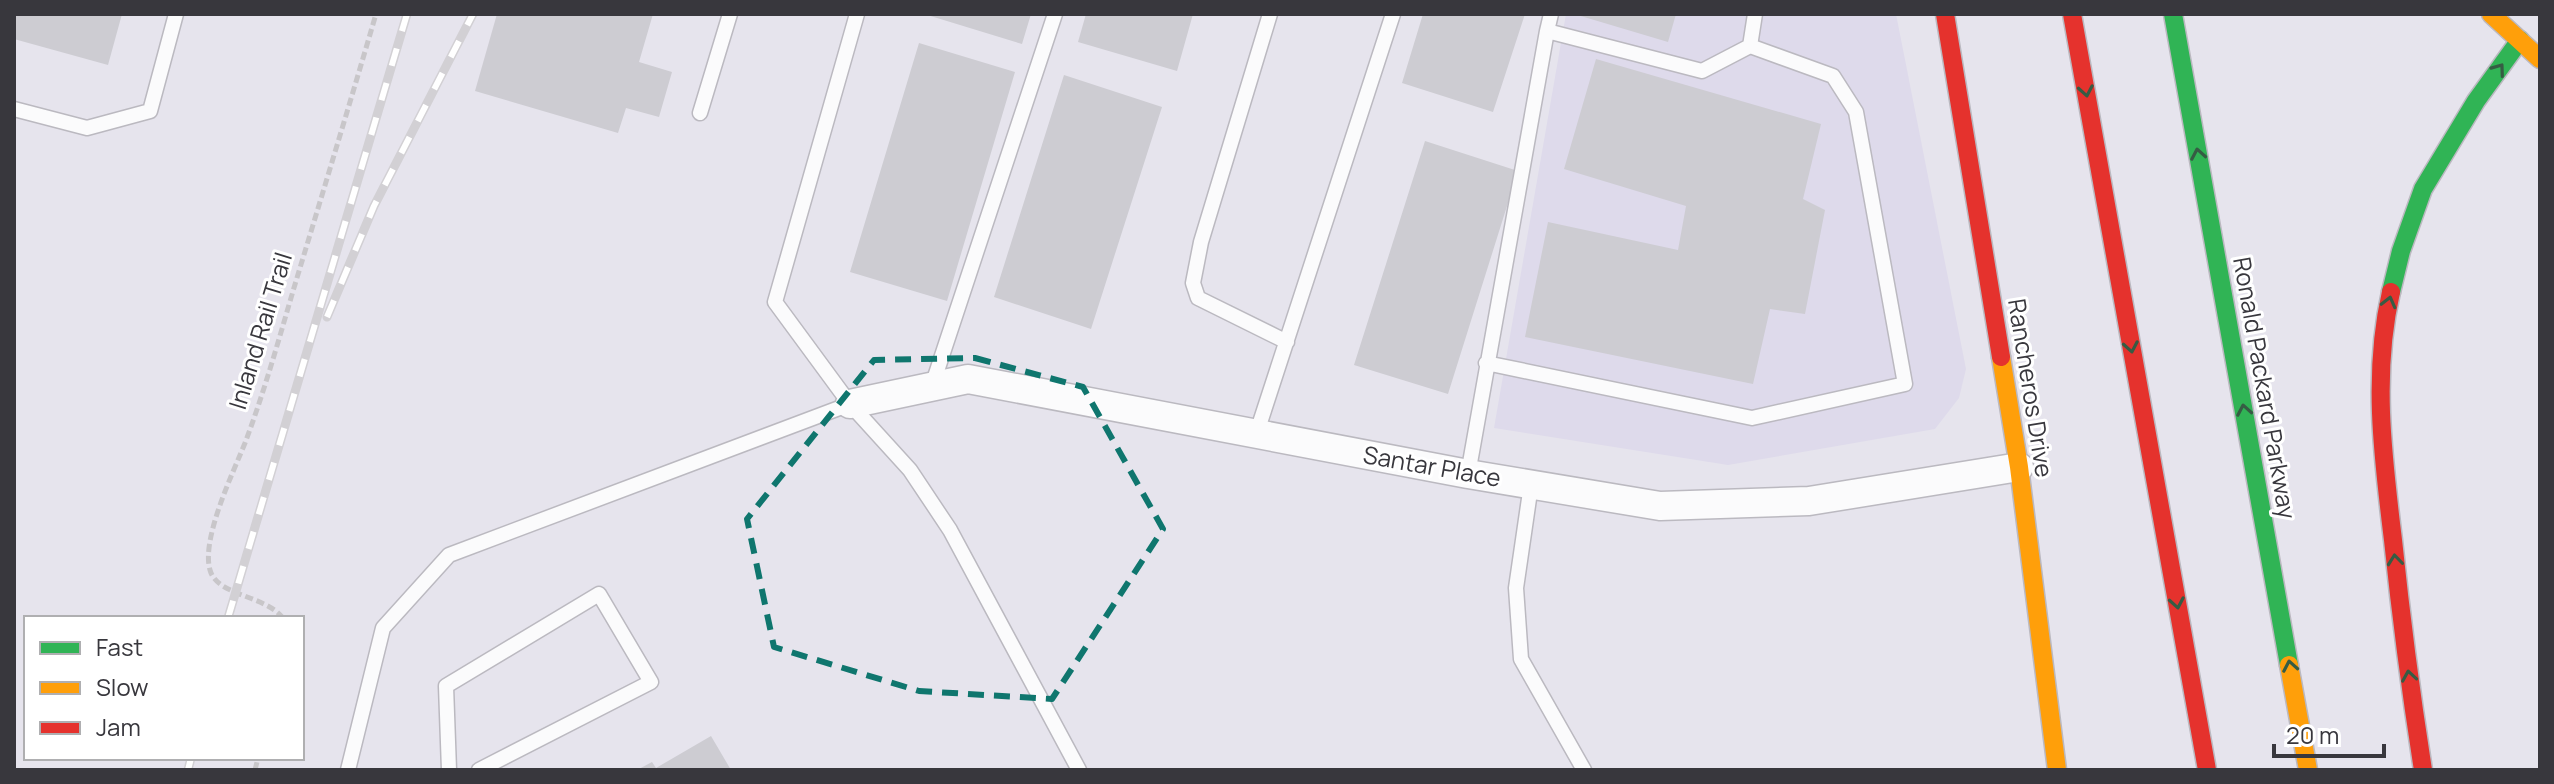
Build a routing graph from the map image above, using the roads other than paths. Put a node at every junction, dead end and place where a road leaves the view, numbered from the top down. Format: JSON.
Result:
{"nodes":[{"id":1,"x":176,"y":14,"type":"edge"},
{"id":2,"x":730,"y":14,"type":"edge"},
{"id":3,"x":857,"y":14,"type":"edge"},
{"id":4,"x":1055,"y":14,"type":"edge"},
{"id":5,"x":1270,"y":14,"type":"edge"},
{"id":6,"x":1393,"y":14,"type":"edge"},
{"id":7,"x":1551,"y":14,"type":"edge"},
{"id":8,"x":1755,"y":14,"type":"edge"},
{"id":9,"x":1945,"y":14,"type":"edge"},
{"id":10,"x":2072,"y":14,"type":"edge"},
{"id":11,"x":2173,"y":14,"type":"edge"},
{"id":12,"x":2491,"y":14,"type":"edge"},
{"id":13,"x":2540,"y":19,"type":"edge"},
{"id":14,"x":1547,"y":31,"type":"junction"},
{"id":15,"x":1750,"y":46,"type":"junction"},
{"id":16,"x":2530,"y":50,"type":"edge"},
{"id":17,"x":14,"y":109,"type":"edge"},
{"id":18,"x":700,"y":113,"type":"dead end"},
{"id":19,"x":1287,"y":342,"type":"junction"},
{"id":20,"x":1486,"y":363,"type":"junction"},
{"id":21,"x":932,"y":387,"type":"junction"},
{"id":22,"x":850,"y":404,"type":"junction"},
{"id":23,"x":1256,"y":435,"type":"junction"},
{"id":24,"x":2019,"y":467,"type":"junction"},
{"id":25,"x":1468,"y":474,"type":"junction"},
{"id":26,"x":1531,"y":485,"type":"junction"},
{"id":27,"x":348,"y":770,"type":"edge"},
{"id":28,"x":449,"y":770,"type":"edge"},
{"id":29,"x":479,"y":770,"type":"edge"},
{"id":30,"x":1079,"y":770,"type":"edge"},
{"id":31,"x":1584,"y":770,"type":"edge"},
{"id":32,"x":2057,"y":770,"type":"edge"},
{"id":33,"x":2207,"y":770,"type":"edge"},
{"id":34,"x":2308,"y":770,"type":"edge"},
{"id":35,"x":2423,"y":770,"type":"edge"}],
"edges":[{"from":1,"to":17,"type":"lane"},
{"from":2,"to":18,"type":"lane"},
{"from":3,"to":22,"type":"lane"},
{"from":4,"to":21,"type":"lane"},
{"from":5,"to":19,"type":"lane"},
{"from":6,"to":19,"type":"lane"},
{"from":7,"to":14,"type":"lane"},
{"from":8,"to":15,"type":"lane"},
{"from":9,"to":24,"type":"main road","name":"Rancheros Drive"},
{"from":10,"to":33,"type":"main road","one_way":true},
{"from":34,"to":11,"type":"main road","name":"Ronald Packard Parkway","one_way":true},
{"from":12,"to":16,"type":"main road"},
{"from":13,"to":16,"type":"street"},
{"from":14,"to":15,"type":"lane"},
{"from":14,"to":20,"type":"lane"},
{"from":15,"to":20,"type":"lane"},
{"from":35,"to":16,"type":"main road","one_way":true},
{"from":19,"to":23,"type":"lane"},
{"from":20,"to":25,"type":"lane"},
{"from":21,"to":22,"type":"street","name":"Santar Place"},
{"from":21,"to":23,"type":"street","name":"Santar Place"},
{"from":22,"to":27,"type":"lane"},
{"from":22,"to":30,"type":"lane"},
{"from":23,"to":25,"type":"street","name":"Santar Place"},
{"from":24,"to":26,"type":"street","name":"Santar Place"},
{"from":24,"to":32,"type":"main road","name":"Rancheros Drive"},
{"from":25,"to":26,"type":"street","name":"Santar Place"},
{"from":26,"to":31,"type":"lane"},
{"from":28,"to":29,"type":"lane"}]}
